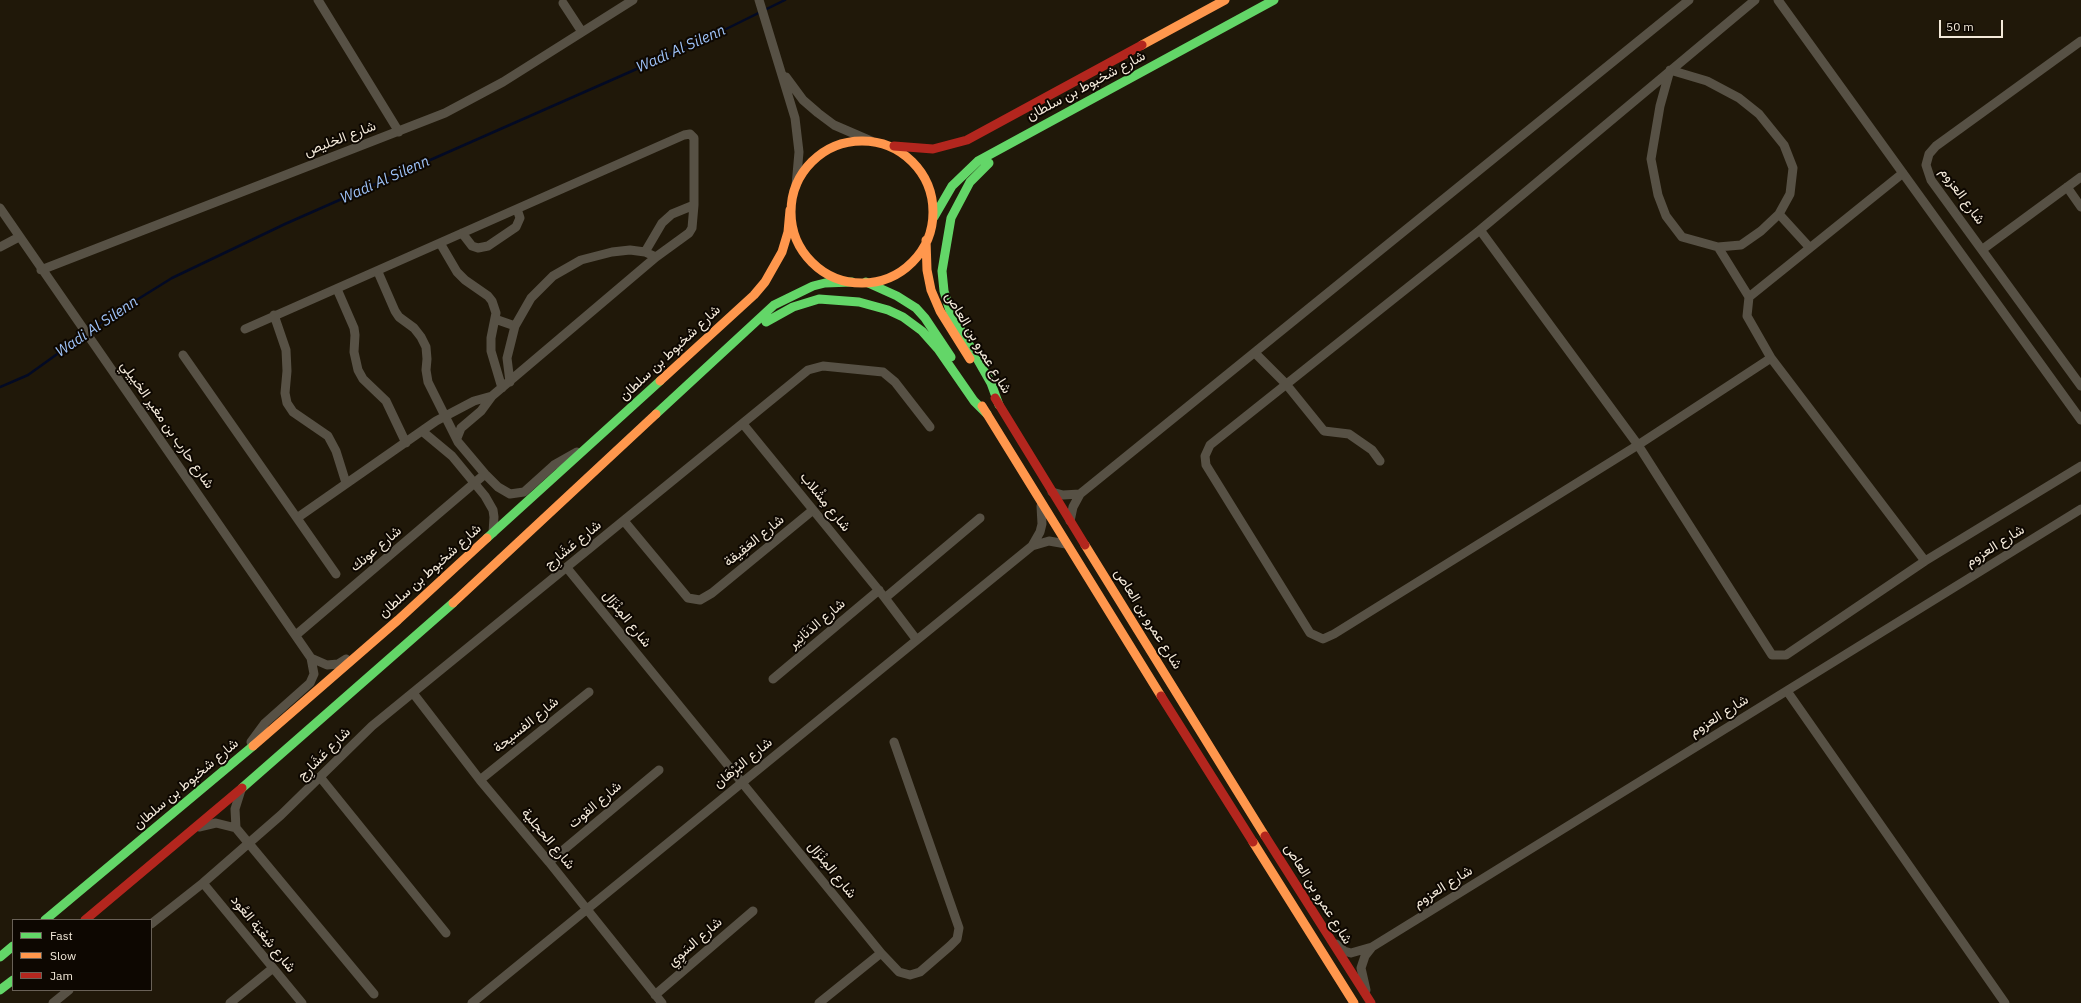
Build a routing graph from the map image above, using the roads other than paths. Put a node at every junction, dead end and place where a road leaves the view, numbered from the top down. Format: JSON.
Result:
{"nodes":[{"id":1,"x":318,"y":0,"type":"edge"},
{"id":2,"x":633,"y":0,"type":"edge"},
{"id":3,"x":759,"y":0,"type":"edge"},
{"id":4,"x":1225,"y":0,"type":"edge"},
{"id":5,"x":1274,"y":0,"type":"edge"},
{"id":6,"x":1689,"y":0,"type":"edge"},
{"id":7,"x":1755,"y":0,"type":"edge"},
{"id":8,"x":1778,"y":0,"type":"edge"},
{"id":9,"x":564,"y":3,"type":"dead end"},
{"id":10,"x":582,"y":32,"type":"junction"},
{"id":11,"x":2081,"y":40,"type":"edge"},
{"id":12,"x":780,"y":65,"type":"junction"},
{"id":13,"x":1670,"y":70,"type":"junction"},
{"id":14,"x":1086,"y":103,"type":"junction"},
{"id":15,"x":399,"y":132,"type":"junction"},
{"id":16,"x":871,"y":141,"type":"junction"},
{"id":17,"x":886,"y":145,"type":"junction"},
{"id":18,"x":1903,"y":173,"type":"junction"},
{"id":19,"x":2081,"y":177,"type":"edge"},
{"id":20,"x":796,"y":186,"type":"junction"},
{"id":21,"x":2067,"y":187,"type":"junction"},
{"id":22,"x":694,"y":205,"type":"junction"},
{"id":23,"x":2081,"y":207,"type":"edge"},
{"id":24,"x":0,"y":208,"type":"edge"},
{"id":25,"x":517,"y":209,"type":"junction"},
{"id":26,"x":790,"y":210,"type":"junction"},
{"id":27,"x":1779,"y":214,"type":"junction"},
{"id":28,"x":933,"y":221,"type":"junction"},
{"id":29,"x":1480,"y":230,"type":"junction"},
{"id":30,"x":462,"y":233,"type":"junction"},
{"id":31,"x":19,"y":237,"type":"junction"},
{"id":32,"x":926,"y":240,"type":"junction"},
{"id":33,"x":440,"y":243,"type":"junction"},
{"id":34,"x":0,"y":247,"type":"edge"},
{"id":35,"x":1718,"y":247,"type":"junction"},
{"id":36,"x":1810,"y":248,"type":"junction"},
{"id":37,"x":1983,"y":249,"type":"junction"},
{"id":38,"x":645,"y":252,"type":"junction"},
{"id":39,"x":656,"y":257,"type":"junction"},
{"id":40,"x":41,"y":270,"type":"junction"},
{"id":41,"x":378,"y":272,"type":"junction"},
{"id":42,"x":852,"y":282,"type":"junction"},
{"id":43,"x":866,"y":282,"type":"junction"},
{"id":44,"x":336,"y":289,"type":"junction"},
{"id":45,"x":1749,"y":297,"type":"junction"},
{"id":46,"x":274,"y":315,"type":"junction"},
{"id":47,"x":495,"y":319,"type":"junction"},
{"id":48,"x":515,"y":326,"type":"junction"},
{"id":49,"x":245,"y":329,"type":"dead end"},
{"id":50,"x":1255,"y":353,"type":"junction"},
{"id":51,"x":183,"y":355,"type":"dead end"},
{"id":52,"x":1771,"y":358,"type":"junction"},
{"id":53,"x":510,"y":382,"type":"junction"},
{"id":54,"x":1286,"y":384,"type":"junction"},
{"id":55,"x":2081,"y":386,"type":"edge"},
{"id":56,"x":502,"y":388,"type":"junction"},
{"id":57,"x":492,"y":396,"type":"junction"},
{"id":58,"x":1000,"y":405,"type":"junction"},
{"id":59,"x":658,"y":412,"type":"junction"},
{"id":60,"x":987,"y":414,"type":"junction"},
{"id":61,"x":445,"y":416,"type":"junction"},
{"id":62,"x":2081,"y":420,"type":"edge"},
{"id":63,"x":743,"y":424,"type":"junction"},
{"id":64,"x":930,"y":427,"type":"dead end"},
{"id":65,"x":422,"y":431,"type":"junction"},
{"id":66,"x":457,"y":440,"type":"junction"},
{"id":67,"x":406,"y":443,"type":"junction"},
{"id":68,"x":1638,"y":444,"type":"junction"},
{"id":69,"x":586,"y":449,"type":"junction"},
{"id":70,"x":447,"y":451,"type":"junction"},
{"id":71,"x":1380,"y":461,"type":"dead end"},
{"id":72,"x":2081,"y":466,"type":"edge"},
{"id":73,"x":485,"y":474,"type":"junction"},
{"id":74,"x":346,"y":483,"type":"junction"},
{"id":75,"x":474,"y":484,"type":"junction"},
{"id":76,"x":1052,"y":492,"type":"junction"},
{"id":77,"x":1080,"y":494,"type":"junction"},
{"id":78,"x":1041,"y":502,"type":"junction"},
{"id":79,"x":2081,"y":509,"type":"edge"},
{"id":80,"x":813,"y":510,"type":"junction"},
{"id":81,"x":297,"y":518,"type":"junction"},
{"id":82,"x":980,"y":518,"type":"dead end"},
{"id":83,"x":624,"y":521,"type":"junction"},
{"id":84,"x":1070,"y":521,"type":"junction"},
{"id":85,"x":493,"y":532,"type":"junction"},
{"id":86,"x":1066,"y":544,"type":"junction"},
{"id":87,"x":1032,"y":546,"type":"junction"},
{"id":88,"x":1925,"y":561,"type":"junction"},
{"id":89,"x":567,"y":568,"type":"junction"},
{"id":90,"x":336,"y":574,"type":"dead end"},
{"id":91,"x":879,"y":590,"type":"junction"},
{"id":92,"x":885,"y":598,"type":"junction"},
{"id":93,"x":398,"y":620,"type":"junction"},
{"id":94,"x":296,"y":635,"type":"junction"},
{"id":95,"x":916,"y":639,"type":"junction"},
{"id":96,"x":311,"y":658,"type":"junction"},
{"id":97,"x":773,"y":679,"type":"dead end"},
{"id":98,"x":1787,"y":690,"type":"junction"},
{"id":99,"x":589,"y":692,"type":"dead end"},
{"id":100,"x":412,"y":693,"type":"junction"},
{"id":101,"x":894,"y":742,"type":"dead end"},
{"id":102,"x":243,"y":754,"type":"junction"},
{"id":103,"x":659,"y":770,"type":"dead end"},
{"id":104,"x":320,"y":777,"type":"junction"},
{"id":105,"x":480,"y":780,"type":"junction"},
{"id":106,"x":742,"y":782,"type":"junction"},
{"id":107,"x":242,"y":788,"type":"junction"},
{"id":108,"x":236,"y":828,"type":"junction"},
{"id":109,"x":190,"y":832,"type":"junction"},
{"id":110,"x":248,"y":844,"type":"junction"},
{"id":111,"x":549,"y":862,"type":"junction"},
{"id":112,"x":203,"y":883,"type":"junction"},
{"id":113,"x":586,"y":908,"type":"junction"},
{"id":114,"x":753,"y":911,"type":"dead end"},
{"id":115,"x":45,"y":919,"type":"edge"},
{"id":116,"x":86,"y":919,"type":"edge"},
{"id":117,"x":152,"y":923,"type":"edge"},
{"id":118,"x":1325,"y":932,"type":"junction"},
{"id":119,"x":446,"y":933,"type":"dead end"},
{"id":120,"x":12,"y":947,"type":"edge"},
{"id":121,"x":1372,"y":947,"type":"junction"},
{"id":122,"x":881,"y":953,"type":"junction"},
{"id":123,"x":0,"y":957,"type":"edge"},
{"id":124,"x":273,"y":968,"type":"junction"},
{"id":125,"x":12,"y":981,"type":"edge"},
{"id":126,"x":0,"y":990,"type":"edge"},
{"id":127,"x":68,"y":991,"type":"edge"},
{"id":128,"x":374,"y":994,"type":"dead end"},
{"id":129,"x":655,"y":995,"type":"junction"},
{"id":130,"x":1370,"y":1000,"type":"edge"},
{"id":131,"x":53,"y":1003,"type":"edge"},
{"id":132,"x":230,"y":1003,"type":"edge"},
{"id":133,"x":302,"y":1003,"type":"edge"},
{"id":134,"x":472,"y":1003,"type":"edge"},
{"id":135,"x":662,"y":1003,"type":"edge"},
{"id":136,"x":819,"y":1003,"type":"edge"},
{"id":137,"x":1354,"y":1003,"type":"edge"},
{"id":138,"x":2004,"y":1003,"type":"edge"}],
"edges":[{"from":1,"to":15,"type":"street"},
{"from":2,"to":10,"type":"street","name":"شارع الخليص"},
{"from":3,"to":12,"type":"street"},
{"from":4,"to":17,"type":"main road","name":"شارع شخبوط بن سلطان"},
{"from":5,"to":14,"type":"main road","name":"شارع شخبوط بن سلطان"},
{"from":6,"to":50,"type":"street"},
{"from":7,"to":13,"type":"street"},
{"from":8,"to":18,"type":"street"},
{"from":9,"to":10,"type":"street"},
{"from":10,"to":15,"type":"street","name":"شارع الخليص"},
{"from":11,"to":37,"type":"street","name":"شارع العزوم"},
{"from":12,"to":16,"type":"street"},
{"from":12,"to":20,"type":"street"},
{"from":13,"to":27,"type":"street"},
{"from":13,"to":29,"type":"street"},
{"from":13,"to":35,"type":"street"},
{"from":14,"to":28,"type":"main road","name":"شارع شخبوط بن سلطان"},
{"from":14,"to":58,"type":"main road"},
{"from":15,"to":40,"type":"street","name":"شارع الخليص"},
{"from":16,"to":17,"type":"main road"},
{"from":16,"to":20,"type":"main road"},
{"from":17,"to":28,"type":"main road"},
{"from":18,"to":36,"type":"street"},
{"from":18,"to":62,"type":"street"},
{"from":19,"to":21,"type":"street"},
{"from":20,"to":26,"type":"main road"},
{"from":21,"to":23,"type":"street"},
{"from":21,"to":37,"type":"street"},
{"from":22,"to":25,"type":"street"},
{"from":22,"to":38,"type":"street"},
{"from":22,"to":39,"type":"street"},
{"from":24,"to":31,"type":"street","name":"شارع حارب بن مغير الخييلي"},
{"from":25,"to":30,"type":"street"},
{"from":25,"to":30,"type":"street"},
{"from":26,"to":42,"type":"main road"},
{"from":26,"to":69,"type":"main road","name":"شارع شخبوط بن سلطان"},
{"from":27,"to":35,"type":"street"},
{"from":27,"to":36,"type":"street"},
{"from":28,"to":32,"type":"main road"},
{"from":29,"to":54,"type":"street"},
{"from":29,"to":68,"type":"street"},
{"from":30,"to":33,"type":"street"},
{"from":31,"to":34,"type":"street"},
{"from":31,"to":40,"type":"street","name":"شارع حارب بن مغير الخييلي"},
{"from":32,"to":43,"type":"main road"},
{"from":32,"to":58,"type":"main road","name":"شارع عمرو بن العاص"},
{"from":33,"to":41,"type":"street"},
{"from":33,"to":47,"type":"street"},
{"from":35,"to":45,"type":"street"},
{"from":36,"to":45,"type":"street"},
{"from":37,"to":55,"type":"street","name":"شارع العزوم"},
{"from":38,"to":39,"type":"street"},
{"from":38,"to":48,"type":"street"},
{"from":39,"to":53,"type":"street"},
{"from":40,"to":94,"type":"street","name":"شارع حارب بن مغير الخييلي"},
{"from":41,"to":44,"type":"street"},
{"from":41,"to":61,"type":"street"},
{"from":42,"to":43,"type":"main road"},
{"from":42,"to":59,"type":"main road"},
{"from":43,"to":60,"type":"main road","name":"شارع عمرو بن العاص"},
{"from":44,"to":46,"type":"street"},
{"from":44,"to":67,"type":"street"},
{"from":45,"to":52,"type":"street"},
{"from":46,"to":49,"type":"street"},
{"from":46,"to":74,"type":"street"},
{"from":47,"to":48,"type":"street"},
{"from":47,"to":56,"type":"street"},
{"from":48,"to":53,"type":"street"},
{"from":50,"to":54,"type":"street"},
{"from":50,"to":77,"type":"street"},
{"from":51,"to":81,"type":"street"},
{"from":52,"to":68,"type":"street"},
{"from":52,"to":88,"type":"street"},
{"from":53,"to":56,"type":"street"},
{"from":54,"to":68,"type":"street"},
{"from":54,"to":71,"type":"street"},
{"from":56,"to":57,"type":"street"},
{"from":57,"to":61,"type":"street"},
{"from":57,"to":66,"type":"street"},
{"from":58,"to":76,"type":"main road","name":"شارع عمرو بن العاص"},
{"from":59,"to":60,"type":"main road"},
{"from":59,"to":107,"type":"main road"},
{"from":60,"to":78,"type":"main road","name":"شارع عمرو بن العاص"},
{"from":61,"to":65,"type":"street"},
{"from":61,"to":66,"type":"street"},
{"from":63,"to":64,"type":"street","name":"شارع عَشَارِج"},
{"from":63,"to":80,"type":"street","name":"شارع مِشْلاب"},
{"from":63,"to":83,"type":"street","name":"شارع عَشَارِج"},
{"from":65,"to":67,"type":"street"},
{"from":65,"to":70,"type":"street"},
{"from":66,"to":70,"type":"street"},
{"from":66,"to":73,"type":"street"},
{"from":67,"to":74,"type":"street"},
{"from":68,"to":88,"type":"street"},
{"from":69,"to":73,"type":"street"},
{"from":69,"to":85,"type":"main road","name":"شارع شخبوط بن سلطان"},
{"from":70,"to":75,"type":"street"},
{"from":72,"to":88,"type":"street"},
{"from":73,"to":75,"type":"street","name":"شارع عونك"},
{"from":74,"to":81,"type":"street"},
{"from":75,"to":85,"type":"street"},
{"from":75,"to":94,"type":"street","name":"شارع عونك"},
{"from":76,"to":77,"type":"street"},
{"from":76,"to":84,"type":"main road","name":"شارع عمرو بن العاص"},
{"from":77,"to":84,"type":"street"},
{"from":78,"to":86,"type":"main road","name":"شارع عمرو بن العاص"},
{"from":78,"to":87,"type":"street","name":"شارع البُرْهَان"},
{"from":79,"to":98,"type":"street","name":"شارع العزوم"},
{"from":80,"to":83,"type":"street","name":"شارع العَقِيقة"},
{"from":80,"to":91,"type":"street","name":"شارع مِشْلاب"},
{"from":81,"to":90,"type":"street"},
{"from":82,"to":92,"type":"street"},
{"from":83,"to":89,"type":"street","name":"شارع عَشَارِج"},
{"from":84,"to":118,"type":"main road","name":"شارع عمرو بن العاص"},
{"from":85,"to":93,"type":"main road","name":"شارع شخبوط بن سلطان"},
{"from":86,"to":87,"type":"street","name":"شارع البُرْهَان"},
{"from":86,"to":137,"type":"main road","name":"شارع عمرو بن العاص"},
{"from":87,"to":95,"type":"street","name":"شارع البُرْهَان"},
{"from":89,"to":100,"type":"street","name":"شارع عَشَارِج"},
{"from":89,"to":106,"type":"street","name":"شارع المِنْزَال"},
{"from":91,"to":92,"type":"street","name":"شارع مِشْلاب"},
{"from":91,"to":97,"type":"street","name":"شارع الدَنَانِير"},
{"from":92,"to":95,"type":"street","name":"شارع مِشْلاب"},
{"from":93,"to":96,"type":"street"},
{"from":93,"to":102,"type":"main road","name":"شارع شخبوط بن سلطان"},
{"from":94,"to":96,"type":"street","name":"شارع حارب بن مغير الخييلي"},
{"from":95,"to":106,"type":"street","name":"شارع البُرْهَان"},
{"from":96,"to":102,"type":"street","name":"شارع حارب بن مغير الخييلي"},
{"from":98,"to":121,"type":"street","name":"شارع العزوم"},
{"from":98,"to":138,"type":"street"},
{"from":99,"to":105,"type":"street","name":"شارع الفسيحة"},
{"from":100,"to":104,"type":"street","name":"شارع عَشَارِج"},
{"from":100,"to":105,"type":"street","name":"شارع الحجلية"},
{"from":101,"to":122,"type":"street","name":"شارع المِنْزَال"},
{"from":102,"to":115,"type":"main road","name":"شارع شخبوط بن سلطان"},
{"from":103,"to":111,"type":"street","name":"شارع القوت"},
{"from":104,"to":110,"type":"street","name":"شارع عَشَارِج"},
{"from":104,"to":119,"type":"street"},
{"from":105,"to":111,"type":"street","name":"شارع الحجلية"},
{"from":106,"to":113,"type":"street","name":"شارع البُرْهَان"},
{"from":106,"to":122,"type":"street","name":"شارع المِنْزَال"},
{"from":107,"to":108,"type":"street"},
{"from":107,"to":109,"type":"main road"},
{"from":108,"to":109,"type":"street"},
{"from":108,"to":110,"type":"street"},
{"from":109,"to":116,"type":"main road"},
{"from":110,"to":112,"type":"street","name":"شارع عَشَارِج"},
{"from":110,"to":128,"type":"street"},
{"from":111,"to":113,"type":"street","name":"شارع الحجلية"},
{"from":112,"to":117,"type":"street","name":"شارع عَشَارِج"},
{"from":112,"to":124,"type":"street","name":"شارع شِعْبَة العُود"},
{"from":113,"to":129,"type":"street","name":"شارع الحجلية"},
{"from":113,"to":134,"type":"street","name":"شارع البُرْهَان"},
{"from":114,"to":129,"type":"street","name":"شارع السَوِي"},
{"from":118,"to":121,"type":"street","name":"شارع العزوم"},
{"from":118,"to":130,"type":"main road","name":"شارع عمرو بن العاص"},
{"from":120,"to":123,"type":"main road"},
{"from":121,"to":130,"type":"street","name":"شارع العزوم"},
{"from":122,"to":136,"type":"street"},
{"from":124,"to":132,"type":"street"},
{"from":124,"to":133,"type":"street","name":"شارع شِعْبَة العُود"},
{"from":125,"to":126,"type":"main road"},
{"from":127,"to":131,"type":"street"},
{"from":129,"to":135,"type":"street","name":"شارع الحجلية"}]}
